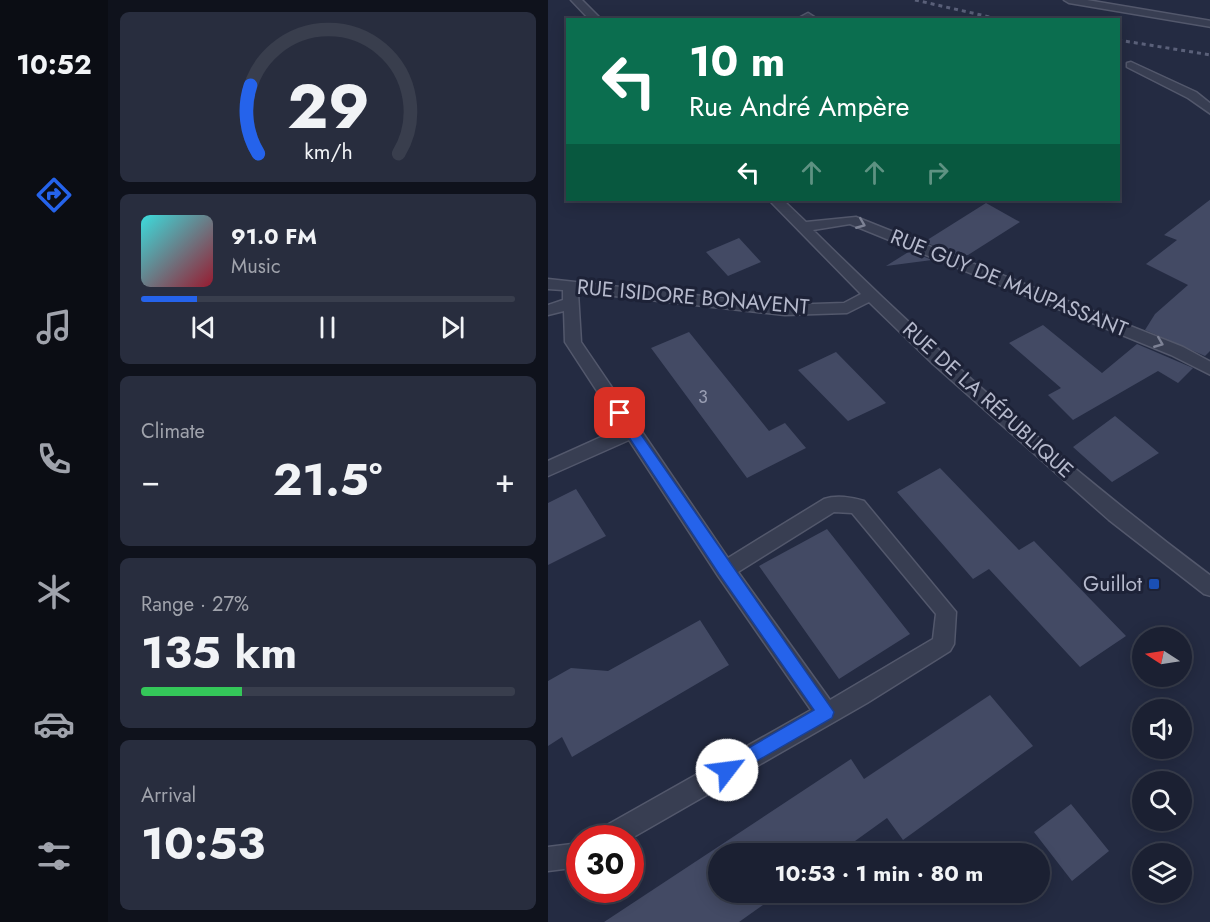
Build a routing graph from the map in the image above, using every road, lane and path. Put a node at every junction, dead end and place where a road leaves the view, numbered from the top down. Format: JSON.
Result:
{"nodes":[{"id":1,"x":576,"y":0,"type":"edge"},
{"id":2,"x":1069,"y":0,"type":"edge"},
{"id":3,"x":595,"y":18,"type":"edge"},
{"id":4,"x":1211,"y":24,"type":"edge"},
{"id":5,"x":1130,"y":65,"type":"dead end"},
{"id":6,"x":1211,"y":110,"type":"edge"},
{"id":7,"x":777,"y":201,"type":"edge"},
{"id":8,"x":803,"y":227,"type":"junction"},
{"id":9,"x":548,"y":284,"type":"edge"},
{"id":10,"x":570,"y":295,"type":"junction"},
{"id":11,"x":871,"y":295,"type":"junction"},
{"id":12,"x":548,"y":310,"type":"edge"},
{"id":13,"x":1211,"y":369,"type":"edge"},
{"id":14,"x":631,"y":431,"type":"junction"},
{"id":15,"x":548,"y":469,"type":"edge"},
{"id":16,"x":725,"y":570,"type":"junction"},
{"id":17,"x":1211,"y":588,"type":"edge"},
{"id":18,"x":826,"y":712,"type":"junction"},
{"id":19,"x":631,"y":825,"type":"edge"},
{"id":20,"x":566,"y":857,"type":"edge"},
{"id":21,"x":548,"y":859,"type":"edge"}],
"edges":[{"from":1,"to":3,"type":"street"},
{"from":2,"to":4,"type":"street"},
{"from":5,"to":6,"type":"street"},
{"from":7,"to":8,"type":"street","name":"RUE DE LA RÉPUBLIQUE"},
{"from":8,"to":11,"type":"street","name":"RUE DE LA RÉPUBLIQUE"},
{"from":8,"to":13,"type":"street","name":"RUE GUY DE MAUPASSANT","one_way":true},
{"from":9,"to":10,"type":"street","name":"RUE ISIDORE BONAVENT"},
{"from":10,"to":11,"type":"street","name":"RUE ISIDORE BONAVENT"},
{"from":10,"to":12,"type":"street"},
{"from":10,"to":14,"type":"street"},
{"from":11,"to":17,"type":"street","name":"RUE DE LA RÉPUBLIQUE"},
{"from":14,"to":15,"type":"street"},
{"from":14,"to":16,"type":"street"},
{"from":16,"to":18,"type":"street"},
{"from":16,"to":18,"type":"street"},
{"from":18,"to":19,"type":"street"},
{"from":20,"to":21,"type":"street"}]}
